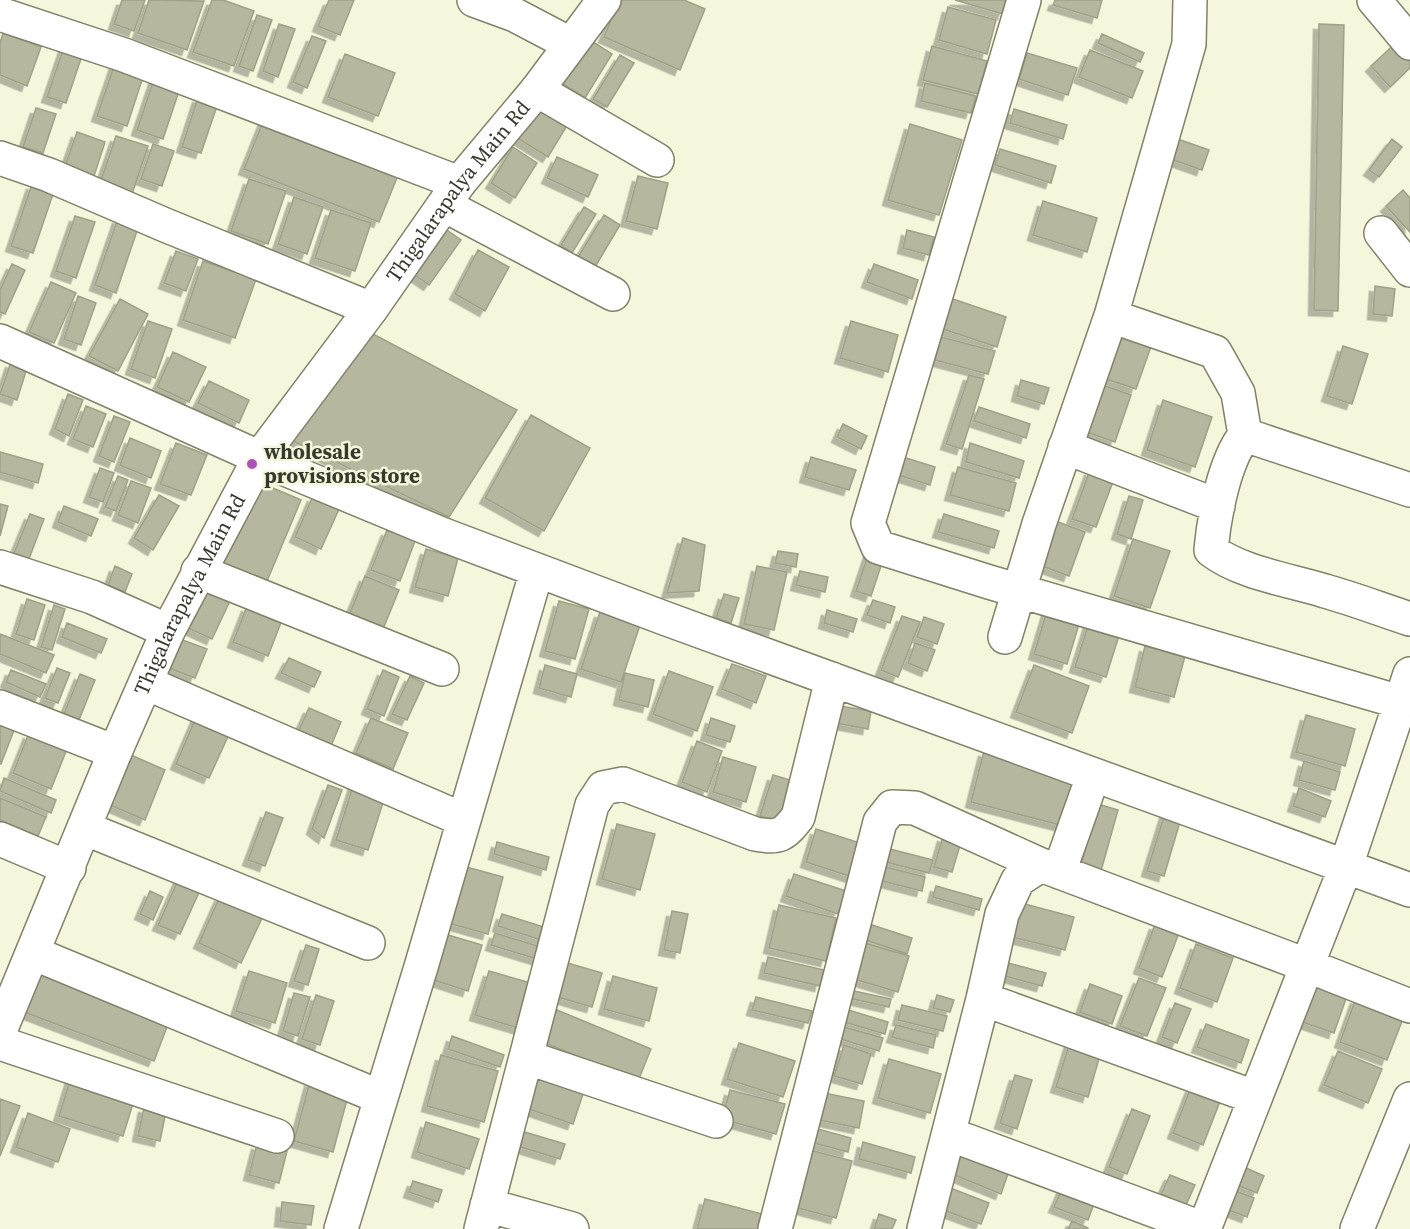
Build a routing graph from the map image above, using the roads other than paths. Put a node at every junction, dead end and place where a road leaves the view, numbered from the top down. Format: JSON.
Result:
{"nodes":[{"id":1,"x":474,"y":0,"type":"edge"},
{"id":2,"x":604,"y":0,"type":"edge"},
{"id":3,"x":1024,"y":0,"type":"edge"},
{"id":4,"x":1190,"y":0,"type":"edge"},
{"id":5,"x":1374,"y":0,"type":"edge"},
{"id":6,"x":517,"y":8,"type":"edge"},
{"id":7,"x":0,"y":14,"type":"edge"},
{"id":8,"x":1410,"y":43,"type":"edge"},
{"id":9,"x":570,"y":44,"type":"junction"},
{"id":10,"x":537,"y":90,"type":"junction"},
{"id":11,"x":0,"y":158,"type":"edge"},
{"id":12,"x":657,"y":160,"type":"dead end"},
{"id":13,"x":452,"y":194,"type":"junction"},
{"id":14,"x":1381,"y":233,"type":"dead end"},
{"id":15,"x":1410,"y":270,"type":"edge"},
{"id":16,"x":613,"y":294,"type":"dead end"},
{"id":17,"x":371,"y":309,"type":"junction"},
{"id":18,"x":1111,"y":315,"type":"junction"},
{"id":19,"x":0,"y":341,"type":"edge"},
{"id":20,"x":1245,"y":435,"type":"junction"},
{"id":21,"x":1065,"y":447,"type":"junction"},
{"id":22,"x":260,"y":457,"type":"junction"},
{"id":23,"x":1410,"y":490,"type":"edge"},
{"id":24,"x":1218,"y":506,"type":"junction"},
{"id":25,"x":0,"y":567,"type":"edge"},
{"id":26,"x":537,"y":570,"type":"junction"},
{"id":27,"x":198,"y":571,"type":"junction"},
{"id":28,"x":1018,"y":589,"type":"junction"},
{"id":29,"x":1410,"y":619,"type":"edge"},
{"id":30,"x":168,"y":631,"type":"junction"},
{"id":31,"x":1005,"y":637,"type":"dead end"},
{"id":32,"x":442,"y":669,"type":"dead end"},
{"id":33,"x":832,"y":679,"type":"junction"},
{"id":34,"x":146,"y":683,"type":"junction"},
{"id":35,"x":1405,"y":688,"type":"edge"},
{"id":36,"x":0,"y":707,"type":"edge"},
{"id":37,"x":115,"y":752,"type":"junction"},
{"id":38,"x":1397,"y":763,"type":"edge"},
{"id":39,"x":1087,"y":793,"type":"dead end"},
{"id":40,"x":464,"y":820,"type":"junction"},
{"id":41,"x":84,"y":828,"type":"junction"},
{"id":42,"x":0,"y":839,"type":"edge"},
{"id":43,"x":1346,"y":866,"type":"junction"},
{"id":44,"x":69,"y":868,"type":"junction"},
{"id":45,"x":1050,"y":869,"type":"junction"},
{"id":46,"x":1410,"y":890,"type":"edge"},
{"id":47,"x":368,"y":943,"type":"dead end"},
{"id":48,"x":33,"y":953,"type":"junction"},
{"id":49,"x":1306,"y":965,"type":"junction"},
{"id":50,"x":9,"y":986,"type":"edge"},
{"id":51,"x":983,"y":999,"type":"junction"},
{"id":52,"x":1410,"y":1006,"type":"edge"},
{"id":53,"x":0,"y":1031,"type":"edge"},
{"id":54,"x":0,"y":1043,"type":"edge"},
{"id":55,"x":526,"y":1056,"type":"junction"},
{"id":56,"x":380,"y":1097,"type":"junction"},
{"id":57,"x":1254,"y":1097,"type":"junction"},
{"id":58,"x":1410,"y":1099,"type":"edge"},
{"id":59,"x":716,"y":1121,"type":"dead end"},
{"id":60,"x":949,"y":1134,"type":"junction"},
{"id":61,"x":276,"y":1136,"type":"dead end"},
{"id":62,"x":484,"y":1217,"type":"edge"},
{"id":63,"x":341,"y":1229,"type":"edge"},
{"id":64,"x":572,"y":1229,"type":"edge"},
{"id":65,"x":775,"y":1229,"type":"edge"},
{"id":66,"x":924,"y":1229,"type":"edge"},
{"id":67,"x":1204,"y":1229,"type":"edge"},
{"id":68,"x":1357,"y":1229,"type":"edge"}],
"edges":[{"from":1,"to":6,"type":"street"},
{"from":2,"to":9,"type":"street","name":"Thigalarapalya Main Rd"},
{"from":3,"to":28,"type":"street"},
{"from":4,"to":18,"type":"street"},
{"from":5,"to":8,"type":"street"},
{"from":6,"to":9,"type":"street"},
{"from":7,"to":13,"type":"street"},
{"from":9,"to":10,"type":"street","name":"Thigalarapalya Main Rd"},
{"from":10,"to":12,"type":"street"},
{"from":10,"to":13,"type":"street","name":"Thigalarapalya Main Rd"},
{"from":11,"to":17,"type":"street"},
{"from":13,"to":16,"type":"street"},
{"from":13,"to":17,"type":"street","name":"Thigalarapalya Main Rd"},
{"from":14,"to":15,"type":"street"},
{"from":17,"to":22,"type":"street","name":"Thigalarapalya Main Rd"},
{"from":18,"to":20,"type":"street"},
{"from":18,"to":21,"type":"street"},
{"from":19,"to":22,"type":"street"},
{"from":20,"to":23,"type":"street"},
{"from":20,"to":24,"type":"street"},
{"from":21,"to":24,"type":"street"},
{"from":21,"to":28,"type":"street"},
{"from":22,"to":26,"type":"street"},
{"from":22,"to":27,"type":"street","name":"Thigalarapalya Main Rd"},
{"from":24,"to":29,"type":"street"},
{"from":25,"to":30,"type":"street"},
{"from":26,"to":33,"type":"street"},
{"from":26,"to":40,"type":"street"},
{"from":27,"to":30,"type":"street","name":"Thigalarapalya Main Rd"},
{"from":27,"to":32,"type":"street"},
{"from":28,"to":31,"type":"street"},
{"from":28,"to":35,"type":"street"},
{"from":30,"to":34,"type":"street","name":"Thigalarapalya Main Rd"},
{"from":33,"to":43,"type":"street"},
{"from":33,"to":55,"type":"street"},
{"from":34,"to":37,"type":"street","name":"Thigalarapalya Main Rd"},
{"from":34,"to":40,"type":"street"},
{"from":35,"to":38,"type":"street"},
{"from":36,"to":37,"type":"street"},
{"from":37,"to":41,"type":"street","name":"Thigalarapalya Main Rd"},
{"from":38,"to":43,"type":"street"},
{"from":39,"to":45,"type":"street"},
{"from":40,"to":56,"type":"street"},
{"from":41,"to":44,"type":"street","name":"Thigalarapalya Main Rd"},
{"from":41,"to":47,"type":"street"},
{"from":42,"to":44,"type":"street"},
{"from":43,"to":46,"type":"street"},
{"from":43,"to":49,"type":"street"},
{"from":44,"to":48,"type":"street","name":"Thigalarapalya Main Rd"},
{"from":45,"to":49,"type":"street"},
{"from":45,"to":51,"type":"street"},
{"from":45,"to":65,"type":"street"},
{"from":48,"to":50,"type":"street","name":"Thigalarapalya Main Rd"},
{"from":48,"to":56,"type":"street"},
{"from":49,"to":52,"type":"street"},
{"from":49,"to":57,"type":"street"},
{"from":50,"to":53,"type":"street","name":"Thigalarapalya Main Rd"},
{"from":51,"to":57,"type":"street"},
{"from":51,"to":60,"type":"street"},
{"from":54,"to":61,"type":"street"},
{"from":55,"to":59,"type":"street"},
{"from":55,"to":62,"type":"street"},
{"from":56,"to":63,"type":"street"},
{"from":57,"to":67,"type":"street"},
{"from":58,"to":68,"type":"street"},
{"from":60,"to":66,"type":"street"},
{"from":60,"to":67,"type":"street"},
{"from":62,"to":64,"type":"street"}]}
